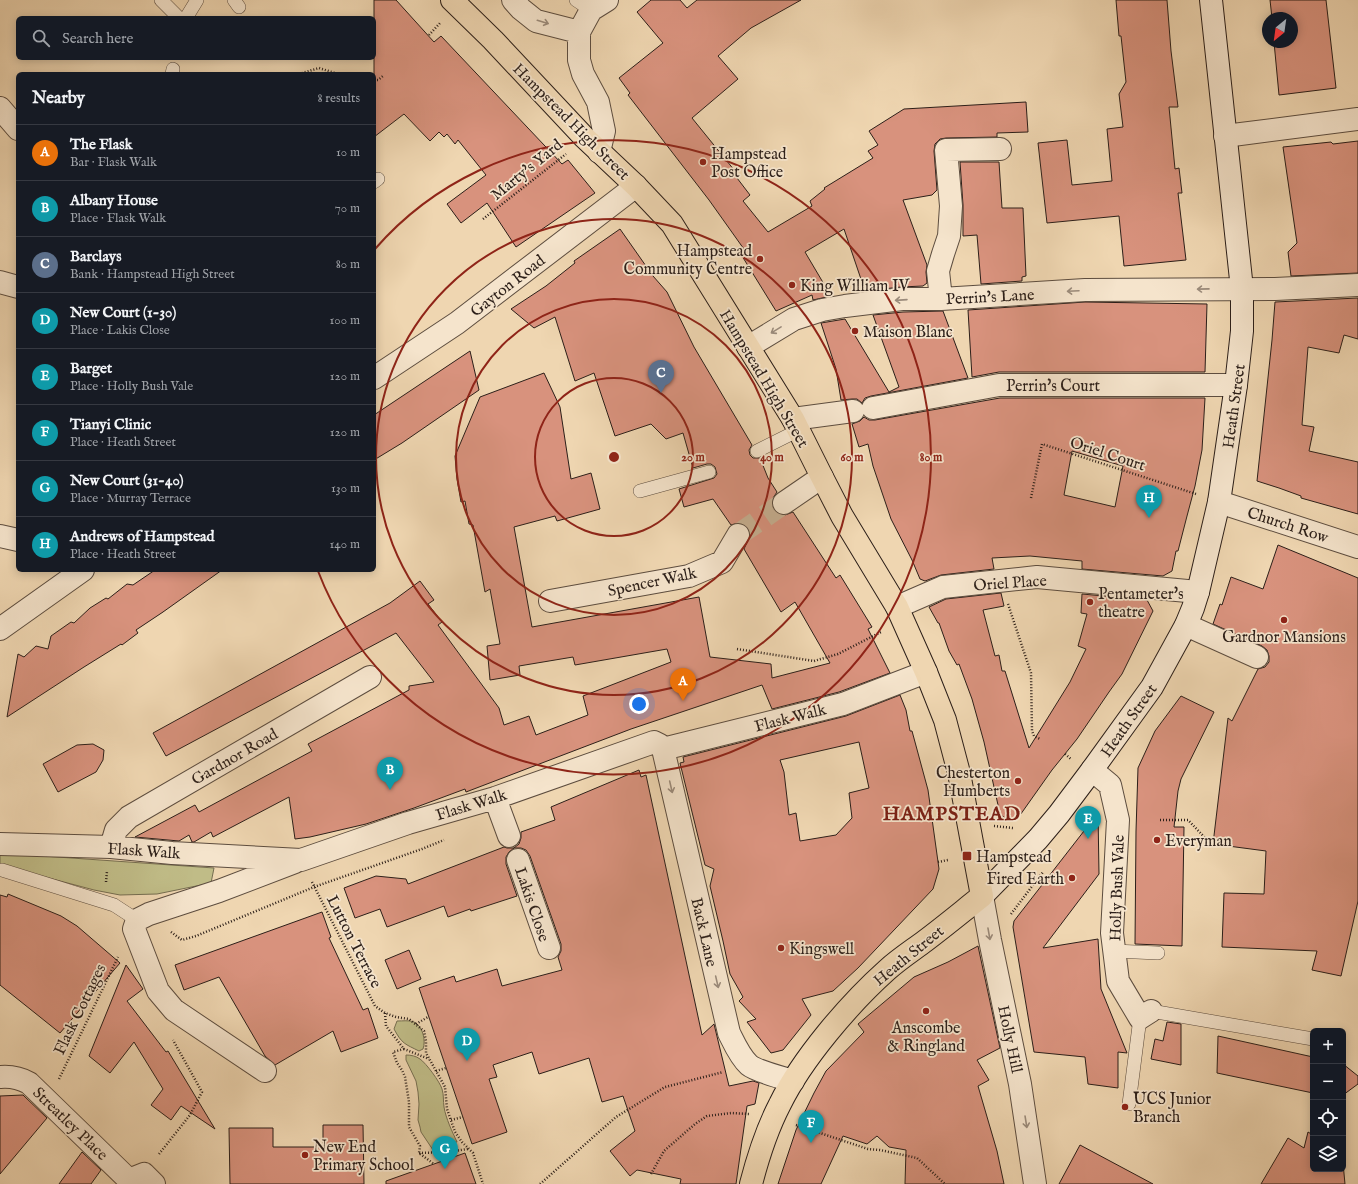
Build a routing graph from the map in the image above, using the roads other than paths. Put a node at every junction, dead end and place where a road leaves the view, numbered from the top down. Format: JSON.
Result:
{"nodes":[{"id":1,"x":161,"y":0,"type":"edge"},
{"id":2,"x":197,"y":0,"type":"edge"},
{"id":3,"x":452,"y":0,"type":"edge"},
{"id":4,"x":513,"y":0,"type":"edge"},
{"id":5,"x":1211,"y":0,"type":"edge"},
{"id":6,"x":591,"y":3,"type":"edge"},
{"id":7,"x":177,"y":16,"type":"edge"},
{"id":8,"x":187,"y":16,"type":"edge"},
{"id":9,"x":579,"y":32,"type":"junction"},
{"id":10,"x":0,"y":108,"type":"edge"},
{"id":11,"x":1358,"y":119,"type":"edge"},
{"id":12,"x":16,"y":127,"type":"edge"},
{"id":13,"x":1225,"y":136,"type":"junction"},
{"id":14,"x":1000,"y":149,"type":"dead end"},
{"id":15,"x":599,"y":152,"type":"junction"},
{"id":16,"x":636,"y":186,"type":"junction"},
{"id":17,"x":0,"y":282,"type":"edge"},
{"id":18,"x":1358,"y":285,"type":"edge"},
{"id":19,"x":16,"y":286,"type":"edge"},
{"id":20,"x":1242,"y":289,"type":"junction"},
{"id":21,"x":941,"y":298,"type":"junction"},
{"id":22,"x":748,"y":347,"type":"junction"},
{"id":23,"x":376,"y":377,"type":"edge"},
{"id":24,"x":1236,"y":385,"type":"junction"},
{"id":25,"x":796,"y":424,"type":"junction"},
{"id":26,"x":757,"y":451,"type":"dead end"},
{"id":27,"x":709,"y":472,"type":"dead end"},
{"id":28,"x":822,"y":477,"type":"junction"},
{"id":29,"x":640,"y":491,"type":"dead end"},
{"id":30,"x":1219,"y":502,"type":"junction"},
{"id":31,"x":784,"y":503,"type":"tunnel mouth"},
{"id":32,"x":738,"y":535,"type":"tunnel mouth"},
{"id":33,"x":0,"y":536,"type":"edge"},
{"id":34,"x":16,"y":540,"type":"edge"},
{"id":35,"x":1358,"y":547,"type":"edge"},
{"id":36,"x":80,"y":572,"type":"edge"},
{"id":37,"x":1198,"y":592,"type":"junction"},
{"id":38,"x":550,"y":601,"type":"dead end"},
{"id":39,"x":900,"y":614,"type":"junction"},
{"id":40,"x":1186,"y":625,"type":"junction"},
{"id":41,"x":0,"y":629,"type":"edge"},
{"id":42,"x":1257,"y":657,"type":"dead end"},
{"id":43,"x":926,"y":672,"type":"junction"},
{"id":44,"x":370,"y":677,"type":"dead end"},
{"id":45,"x":663,"y":749,"type":"junction"},
{"id":46,"x":1092,"y":770,"type":"junction"},
{"id":47,"x":495,"y":798,"type":"junction"},
{"id":48,"x":509,"y":836,"type":"dead end"},
{"id":49,"x":0,"y":844,"type":"edge"},
{"id":50,"x":111,"y":847,"type":"junction"},
{"id":51,"x":301,"y":860,"type":"junction"},
{"id":52,"x":518,"y":860,"type":"dead end"},
{"id":53,"x":2,"y":870,"type":"dead end"},
{"id":54,"x":982,"y":896,"type":"junction"},
{"id":55,"x":138,"y":922,"type":"junction"},
{"id":56,"x":549,"y":948,"type":"dead end"},
{"id":57,"x":1114,"y":951,"type":"junction"},
{"id":58,"x":1158,"y":953,"type":"dead end"},
{"id":59,"x":1146,"y":1015,"type":"junction"},
{"id":60,"x":1310,"y":1038,"type":"edge"},
{"id":61,"x":265,"y":1071,"type":"dead end"},
{"id":62,"x":0,"y":1078,"type":"edge"},
{"id":63,"x":793,"y":1081,"type":"junction"},
{"id":64,"x":1129,"y":1104,"type":"dead end"},
{"id":65,"x":138,"y":1180,"type":"edge"},
{"id":66,"x":751,"y":1184,"type":"edge"},
{"id":67,"x":1035,"y":1184,"type":"edge"}],
"edges":[{"from":1,"to":7,"type":"lane"},
{"from":2,"to":8,"type":"lane"},
{"from":3,"to":15,"type":"main road","name":"Hampstead High Street"},
{"from":4,"to":9,"type":"street","one_way":true},
{"from":5,"to":13,"type":"street","name":"Heath Street"},
{"from":6,"to":9,"type":"street"},
{"from":9,"to":15,"type":"street"},
{"from":10,"to":12,"type":"street"},
{"from":11,"to":13,"type":"street"},
{"from":13,"to":20,"type":"street","name":"Heath Street"},
{"from":14,"to":21,"type":"street"},
{"from":15,"to":16,"type":"main road","name":"Hampstead High Street"},
{"from":16,"to":22,"type":"main road","name":"Hampstead High Street"},
{"from":16,"to":23,"type":"street","name":"Gayton Road"},
{"from":17,"to":19,"type":"street"},
{"from":18,"to":20,"type":"street","name":"Perrin's Lane"},
{"from":20,"to":21,"type":"street","name":"Perrin's Lane","one_way":true},
{"from":20,"to":24,"type":"street","name":"Heath Street"},
{"from":21,"to":22,"type":"street","name":"Perrin's Lane","one_way":true},
{"from":22,"to":25,"type":"main road","name":"Hampstead High Street"},
{"from":24,"to":25,"type":"street","name":"Perrin's Court"},
{"from":24,"to":30,"type":"street","name":"Heath Street"},
{"from":25,"to":26,"type":"lane"},
{"from":25,"to":28,"type":"main road","name":"Hampstead High Street"},
{"from":27,"to":29,"type":"lane"},
{"from":28,"to":31,"type":"street"},
{"from":28,"to":39,"type":"main road","name":"Hampstead High Street"},
{"from":30,"to":35,"type":"street","name":"Church Row"},
{"from":30,"to":37,"type":"street","name":"Heath Street"},
{"from":32,"to":38,"type":"street","name":"Spencer Walk"},
{"from":33,"to":34,"type":"street"},
{"from":36,"to":41,"type":"street"},
{"from":37,"to":39,"type":"street","name":"Oriel Place"},
{"from":37,"to":40,"type":"street","name":"Heath Street"},
{"from":39,"to":43,"type":"main road","name":"Hampstead High Street"},
{"from":40,"to":42,"type":"street"},
{"from":40,"to":46,"type":"street","name":"Heath Street"},
{"from":43,"to":45,"type":"street","name":"Flask Walk"},
{"from":43,"to":54,"type":"main road","name":"Hampstead High Street"},
{"from":44,"to":50,"type":"street","name":"Gardnor Road"},
{"from":45,"to":47,"type":"street","name":"Flask Walk"},
{"from":45,"to":63,"type":"street","name":"Back Lane","one_way":true},
{"from":46,"to":54,"type":"street","name":"Heath Street"},
{"from":46,"to":57,"type":"street","name":"Holly Bush Vale"},
{"from":47,"to":48,"type":"street"},
{"from":47,"to":51,"type":"street","name":"Flask Walk"},
{"from":49,"to":50,"type":"street","name":"Flask Walk"},
{"from":50,"to":51,"type":"street","name":"Flask Walk"},
{"from":51,"to":55,"type":"street"},
{"from":52,"to":56,"type":"street","name":"Lakis Close"},
{"from":53,"to":55,"type":"lane"},
{"from":54,"to":63,"type":"main road","name":"Heath Street"},
{"from":54,"to":67,"type":"street","name":"Holly Hill","one_way":true},
{"from":55,"to":61,"type":"street"},
{"from":57,"to":58,"type":"lane"},
{"from":57,"to":59,"type":"street","name":"Holly Bush Vale"},
{"from":59,"to":60,"type":"lane"},
{"from":59,"to":64,"type":"lane"},
{"from":62,"to":65,"type":"street","name":"Streatley Place"},
{"from":63,"to":66,"type":"main road","name":"Heath Street"}]}
